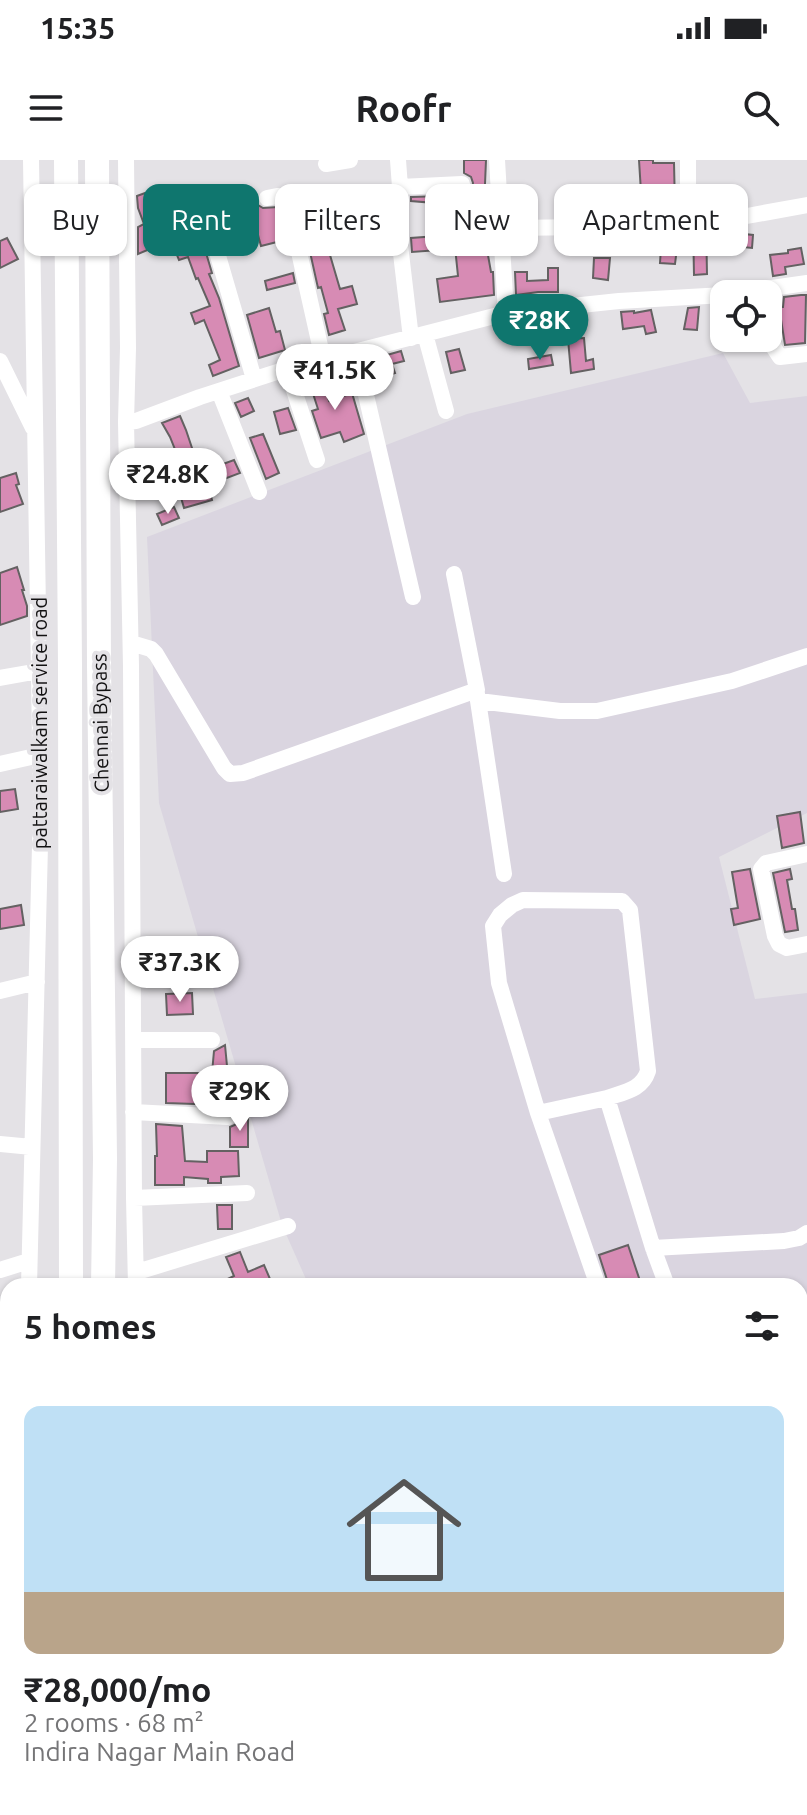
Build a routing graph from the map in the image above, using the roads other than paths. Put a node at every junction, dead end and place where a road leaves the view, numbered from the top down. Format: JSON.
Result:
{"nodes":[{"id":1,"x":31,"y":160,"type":"edge"},
{"id":2,"x":66,"y":160,"type":"edge"},
{"id":3,"x":97,"y":160,"type":"edge"},
{"id":4,"x":126,"y":160,"type":"edge"},
{"id":5,"x":350,"y":160,"type":"edge"},
{"id":6,"x":398,"y":160,"type":"edge"},
{"id":7,"x":497,"y":160,"type":"edge"},
{"id":8,"x":687,"y":161,"type":"edge"},
{"id":9,"x":326,"y":164,"type":"dead end"},
{"id":10,"x":400,"y":184,"type":"edge"},
{"id":11,"x":498,"y":184,"type":"edge"},
{"id":12,"x":267,"y":198,"type":"dead end"},
{"id":13,"x":807,"y":205,"type":"edge"},
{"id":14,"x":748,"y":216,"type":"edge"},
{"id":15,"x":538,"y":228,"type":"edge"},
{"id":16,"x":218,"y":256,"type":"edge"},
{"id":17,"x":402,"y":256,"type":"edge"},
{"id":18,"x":503,"y":256,"type":"edge"},
{"id":19,"x":807,"y":283,"type":"edge"},
{"id":20,"x":782,"y":288,"type":"edge"},
{"id":21,"x":710,"y":296,"type":"edge"},
{"id":22,"x":506,"y":313,"type":"junction"},
{"id":23,"x":418,"y":336,"type":"junction"},
{"id":24,"x":356,"y":352,"type":"junction"},
{"id":25,"x":777,"y":352,"type":"edge"},
{"id":26,"x":807,"y":354,"type":"edge"},
{"id":27,"x":323,"y":359,"type":"junction"},
{"id":28,"x":0,"y":361,"type":"edge"},
{"id":29,"x":287,"y":369,"type":"junction"},
{"id":30,"x":254,"y":379,"type":"junction"},
{"id":31,"x":219,"y":391,"type":"junction"},
{"id":32,"x":8,"y":395,"type":"edge"},
{"id":33,"x":446,"y":411,"type":"dead end"},
{"id":34,"x":126,"y":422,"type":"junction"},
{"id":35,"x":36,"y":433,"type":"junction"},
{"id":36,"x":317,"y":460,"type":"dead end"},
{"id":37,"x":259,"y":492,"type":"dead end"},
{"id":38,"x":454,"y":574,"type":"dead end"},
{"id":39,"x":413,"y":597,"type":"dead end"},
{"id":40,"x":131,"y":643,"type":"junction"},
{"id":41,"x":807,"y":656,"type":"edge"},
{"id":42,"x":39,"y":671,"type":"junction"},
{"id":43,"x":0,"y":678,"type":"edge"},
{"id":44,"x":478,"y":696,"type":"junction"},
{"id":45,"x":40,"y":755,"type":"junction"},
{"id":46,"x":0,"y":764,"type":"edge"},
{"id":47,"x":807,"y":854,"type":"edge"},
{"id":48,"x":504,"y":874,"type":"dead end"},
{"id":49,"x":807,"y":944,"type":"edge"},
{"id":50,"x":37,"y":982,"type":"junction"},
{"id":51,"x":0,"y":991,"type":"edge"},
{"id":52,"x":133,"y":1040,"type":"junction"},
{"id":53,"x":212,"y":1040,"type":"dead end"},
{"id":54,"x":607,"y":1098,"type":"junction"},
{"id":55,"x":133,"y":1112,"type":"junction"},
{"id":56,"x":538,"y":1113,"type":"junction"},
{"id":57,"x":228,"y":1117,"type":"dead end"},
{"id":58,"x":0,"y":1144,"type":"edge"},
{"id":59,"x":32,"y":1147,"type":"junction"},
{"id":60,"x":247,"y":1193,"type":"dead end"},
{"id":61,"x":134,"y":1198,"type":"junction"},
{"id":62,"x":288,"y":1226,"type":"dead end"},
{"id":63,"x":807,"y":1233,"type":"edge"},
{"id":64,"x":653,"y":1248,"type":"junction"},
{"id":65,"x":29,"y":1261,"type":"junction"},
{"id":66,"x":0,"y":1270,"type":"edge"},
{"id":67,"x":29,"y":1278,"type":"edge"},
{"id":68,"x":71,"y":1278,"type":"edge"},
{"id":69,"x":103,"y":1278,"type":"edge"},
{"id":70,"x":136,"y":1278,"type":"edge"},
{"id":71,"x":139,"y":1278,"type":"edge"},
{"id":72,"x":595,"y":1278,"type":"edge"},
{"id":73,"x":664,"y":1278,"type":"edge"}],
"edges":[{"from":1,"to":35,"type":"street","name":"pattaraiwalkam service road"},
{"from":2,"to":68,"type":"highway","name":"Chennai Bypass"},
{"from":3,"to":69,"type":"highway","name":"Chennai Bypass"},
{"from":4,"to":34,"type":"street"},
{"from":5,"to":9,"type":"street"},
{"from":6,"to":10,"type":"street"},
{"from":7,"to":11,"type":"street"},
{"from":8,"to":15,"type":"street"},
{"from":12,"to":27,"type":"street"},
{"from":13,"to":14,"type":"street"},
{"from":16,"to":30,"type":"street"},
{"from":17,"to":23,"type":"street"},
{"from":18,"to":22,"type":"street"},
{"from":19,"to":20,"type":"street"},
{"from":21,"to":22,"type":"street"},
{"from":22,"to":23,"type":"street"},
{"from":23,"to":24,"type":"street"},
{"from":23,"to":33,"type":"street"},
{"from":24,"to":27,"type":"street"},
{"from":24,"to":39,"type":"street"},
{"from":25,"to":26,"type":"street"},
{"from":27,"to":29,"type":"street"},
{"from":28,"to":32,"type":"street"},
{"from":29,"to":30,"type":"street"},
{"from":29,"to":36,"type":"street"},
{"from":30,"to":31,"type":"street"},
{"from":31,"to":34,"type":"street"},
{"from":31,"to":37,"type":"street"},
{"from":32,"to":35,"type":"street"},
{"from":34,"to":40,"type":"street"},
{"from":35,"to":42,"type":"street","name":"pattaraiwalkam service road"},
{"from":38,"to":44,"type":"street"},
{"from":40,"to":44,"type":"street"},
{"from":40,"to":52,"type":"street"},
{"from":41,"to":44,"type":"street"},
{"from":42,"to":43,"type":"street"},
{"from":42,"to":45,"type":"street","name":"pattaraiwalkam service road"},
{"from":44,"to":48,"type":"street"},
{"from":45,"to":46,"type":"street"},
{"from":45,"to":50,"type":"street","name":"pattaraiwalkam service road"},
{"from":47,"to":49,"type":"street"},
{"from":50,"to":51,"type":"street"},
{"from":50,"to":59,"type":"street","name":"pattaraiwalkam service road"},
{"from":52,"to":53,"type":"street"},
{"from":52,"to":55,"type":"street"},
{"from":54,"to":56,"type":"street"},
{"from":54,"to":56,"type":"street"},
{"from":54,"to":64,"type":"street"},
{"from":55,"to":57,"type":"street"},
{"from":55,"to":61,"type":"street"},
{"from":56,"to":72,"type":"street"},
{"from":58,"to":59,"type":"street"},
{"from":59,"to":65,"type":"street","name":"pattaraiwalkam service road"},
{"from":60,"to":61,"type":"street"},
{"from":61,"to":70,"type":"street"},
{"from":62,"to":71,"type":"street"},
{"from":63,"to":64,"type":"street"},
{"from":64,"to":73,"type":"street"},
{"from":65,"to":66,"type":"street"},
{"from":65,"to":67,"type":"street","name":"pattaraiwalkam service road"}]}
